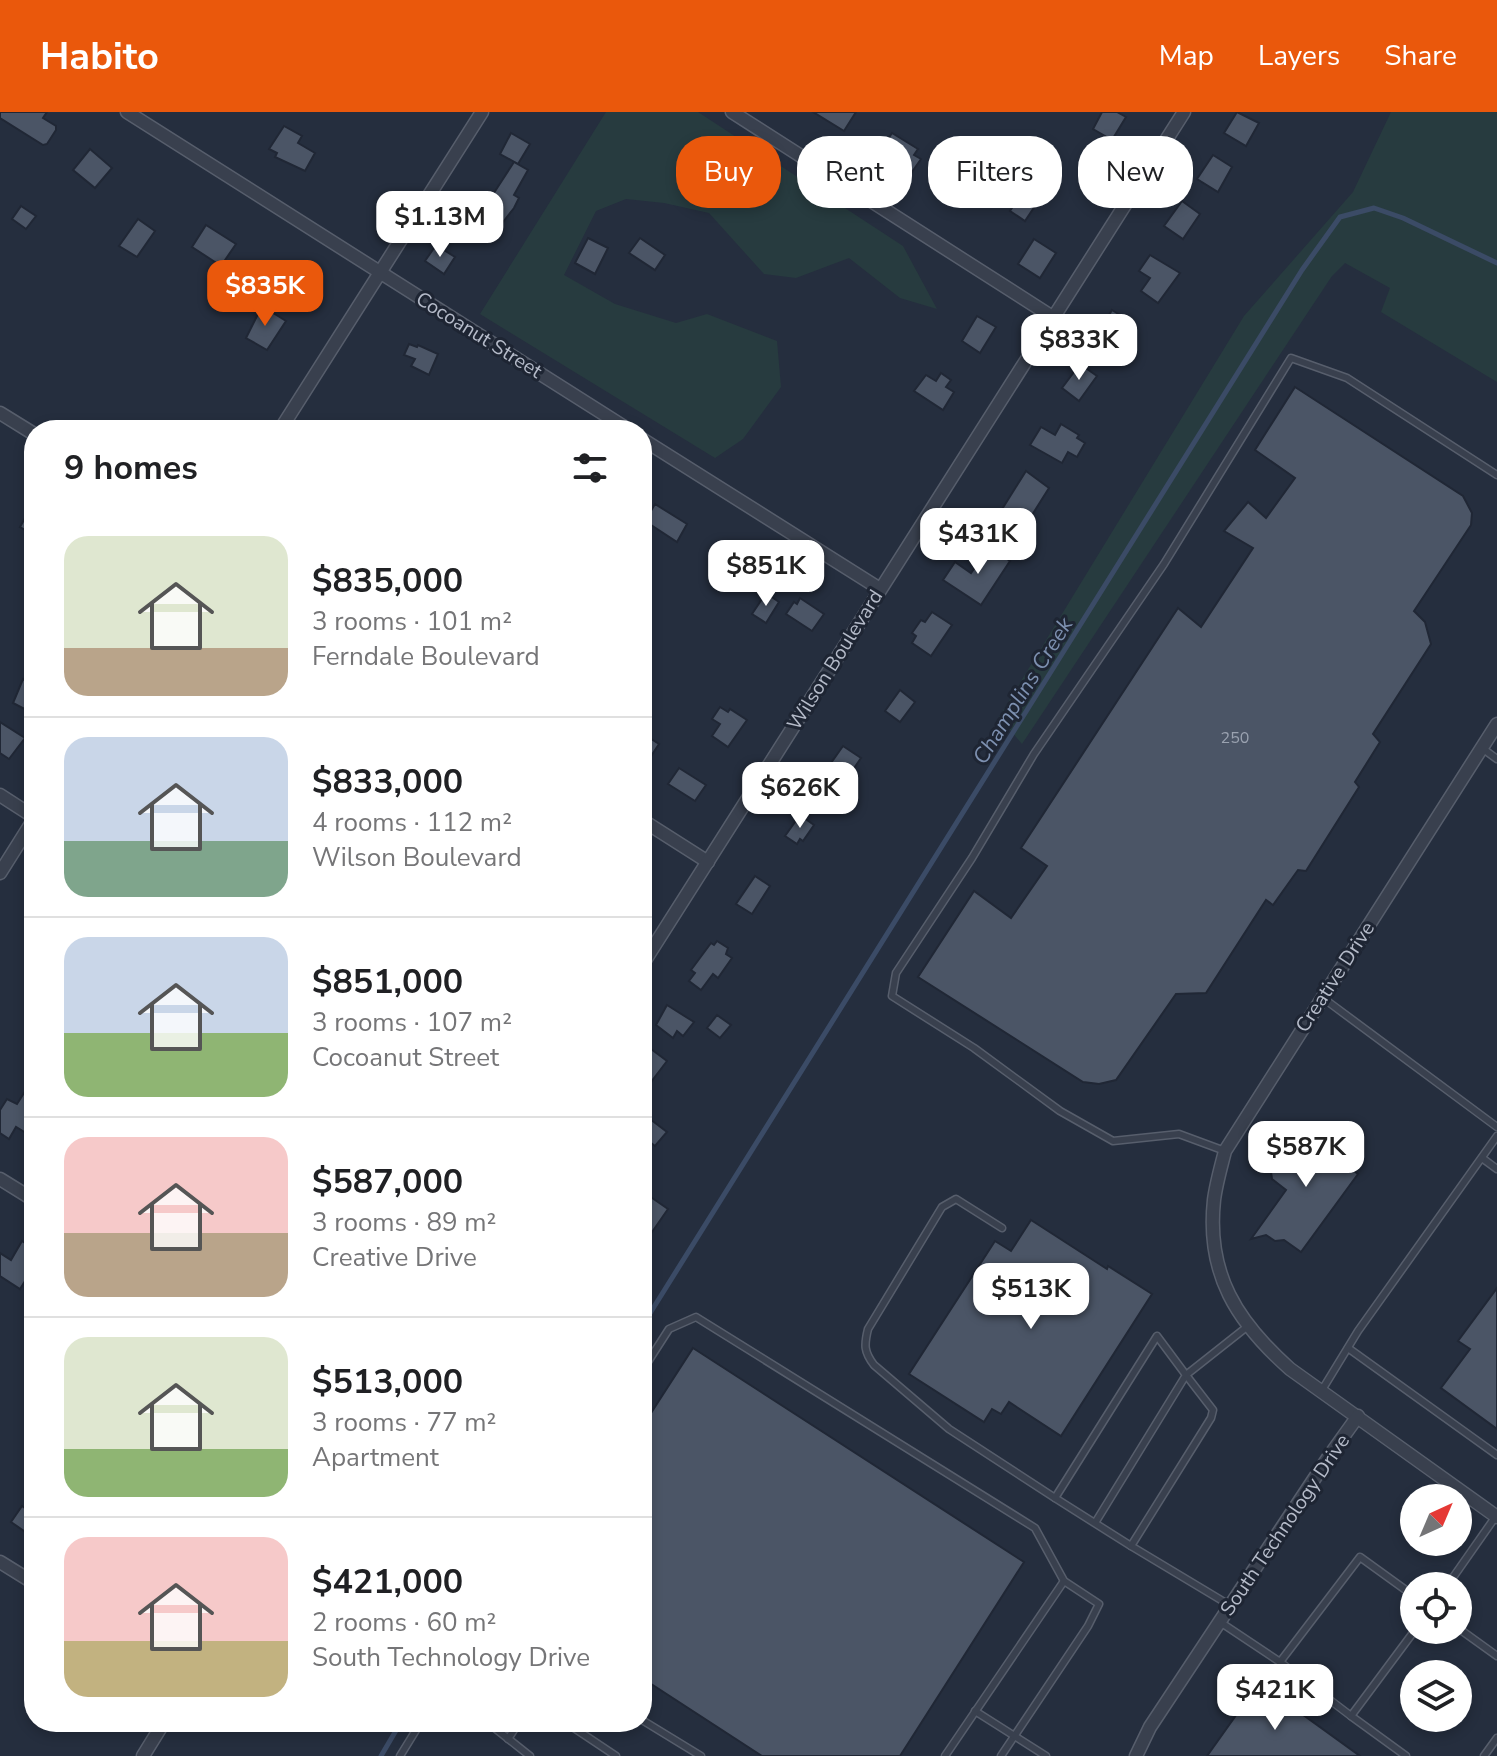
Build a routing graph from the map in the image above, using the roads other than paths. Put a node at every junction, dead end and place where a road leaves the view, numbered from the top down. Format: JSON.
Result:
{"nodes":[{"id":1,"x":127,"y":112,"type":"edge"},
{"id":2,"x":482,"y":112,"type":"edge"},
{"id":3,"x":732,"y":112,"type":"edge"},
{"id":4,"x":1184,"y":112,"type":"edge"},
{"id":5,"x":380,"y":273,"type":"junction"},
{"id":6,"x":1054,"y":318,"type":"junction"},
{"id":7,"x":0,"y":413,"type":"edge"},
{"id":8,"x":286,"y":420,"type":"edge"},
{"id":9,"x":613,"y":420,"type":"edge"},
{"id":10,"x":24,"y":428,"type":"edge"},
{"id":11,"x":652,"y":445,"type":"edge"},
{"id":12,"x":1497,"y":475,"type":"edge"},
{"id":13,"x":880,"y":589,"type":"junction"},
{"id":14,"x":1497,"y":724,"type":"edge"},
{"id":15,"x":1482,"y":748,"type":"junction"},
{"id":16,"x":1497,"y":759,"type":"edge"},
{"id":17,"x":0,"y":795,"type":"edge"},
{"id":18,"x":24,"y":811,"type":"edge"},
{"id":19,"x":652,"y":826,"type":"edge"},
{"id":20,"x":24,"y":834,"type":"edge"},
{"id":21,"x":708,"y":862,"type":"junction"},
{"id":22,"x":0,"y":873,"type":"edge"},
{"id":23,"x":652,"y":949,"type":"edge"},
{"id":24,"x":1322,"y":998,"type":"junction"},
{"id":25,"x":1497,"y":1127,"type":"edge"},
{"id":26,"x":1497,"y":1136,"type":"edge"},
{"id":27,"x":1225,"y":1151,"type":"junction"},
{"id":28,"x":1482,"y":1158,"type":"junction"},
{"id":29,"x":1497,"y":1169,"type":"edge"},
{"id":30,"x":0,"y":1179,"type":"edge"},
{"id":31,"x":24,"y":1194,"type":"edge"},
{"id":32,"x":1002,"y":1228,"type":"dead end"},
{"id":33,"x":1248,"y":1326,"type":"junction"},
{"id":34,"x":1348,"y":1348,"type":"junction"},
{"id":35,"x":652,"y":1355,"type":"edge"},
{"id":36,"x":1186,"y":1375,"type":"junction"},
{"id":37,"x":1322,"y":1391,"type":"junction"},
{"id":38,"x":1358,"y":1416,"type":"junction"},
{"id":39,"x":1497,"y":1455,"type":"edge"},
{"id":40,"x":1055,"y":1498,"type":"junction"},
{"id":41,"x":1497,"y":1517,"type":"edge"},
{"id":42,"x":1095,"y":1523,"type":"junction"},
{"id":43,"x":1131,"y":1546,"type":"junction"},
{"id":44,"x":0,"y":1562,"type":"edge"},
{"id":45,"x":1457,"y":1572,"type":"edge"},
{"id":46,"x":24,"y":1577,"type":"edge"},
{"id":47,"x":1064,"y":1581,"type":"junction"},
{"id":48,"x":1400,"y":1586,"type":"edge"},
{"id":49,"x":1231,"y":1606,"type":"junction"},
{"id":50,"x":1220,"y":1622,"type":"junction"},
{"id":51,"x":1472,"y":1638,"type":"edge"},
{"id":52,"x":1405,"y":1644,"type":"edge"},
{"id":53,"x":1497,"y":1656,"type":"edge"},
{"id":54,"x":1280,"y":1662,"type":"junction"},
{"id":55,"x":975,"y":1711,"type":"junction"},
{"id":56,"x":1351,"y":1716,"type":"junction"},
{"id":57,"x":652,"y":1726,"type":"edge"},
{"id":58,"x":158,"y":1732,"type":"edge"},
{"id":59,"x":415,"y":1732,"type":"edge"},
{"id":60,"x":499,"y":1732,"type":"edge"},
{"id":61,"x":513,"y":1732,"type":"edge"},
{"id":62,"x":580,"y":1732,"type":"edge"},
{"id":63,"x":1015,"y":1737,"type":"junction"},
{"id":64,"x":1497,"y":1738,"type":"edge"},
{"id":65,"x":508,"y":1739,"type":"junction"},
{"id":66,"x":143,"y":1756,"type":"edge"},
{"id":67,"x":400,"y":1756,"type":"edge"},
{"id":68,"x":530,"y":1756,"type":"edge"},
{"id":69,"x":616,"y":1756,"type":"edge"},
{"id":70,"x":701,"y":1756,"type":"edge"},
{"id":71,"x":945,"y":1756,"type":"edge"},
{"id":72,"x":1001,"y":1756,"type":"edge"},
{"id":73,"x":1046,"y":1756,"type":"edge"},
{"id":74,"x":1136,"y":1756,"type":"edge"},
{"id":75,"x":1406,"y":1756,"type":"edge"},
{"id":76,"x":1484,"y":1756,"type":"edge"}],
"edges":[{"from":1,"to":5,"type":"street","name":"Cocoanut Street"},
{"from":2,"to":5,"type":"street"},
{"from":3,"to":6,"type":"street"},
{"from":4,"to":6,"type":"street","name":"Wilson Boulevard"},
{"from":5,"to":8,"type":"street"},
{"from":5,"to":9,"type":"street","name":"Cocoanut Street"},
{"from":6,"to":13,"type":"street","name":"Wilson Boulevard"},
{"from":7,"to":10,"type":"street"},
{"from":11,"to":13,"type":"street"},
{"from":12,"to":27,"type":"lane"},
{"from":13,"to":21,"type":"street","name":"Wilson Boulevard"},
{"from":14,"to":15,"type":"street","name":"Creative Drive"},
{"from":15,"to":16,"type":"lane"},
{"from":15,"to":24,"type":"street","name":"Creative Drive"},
{"from":17,"to":18,"type":"street"},
{"from":19,"to":21,"type":"street"},
{"from":20,"to":22,"type":"street"},
{"from":21,"to":23,"type":"street","name":"Wilson Boulevard"},
{"from":24,"to":25,"type":"lane"},
{"from":24,"to":27,"type":"street","name":"Creative Drive"},
{"from":26,"to":28,"type":"lane"},
{"from":27,"to":33,"type":"street","name":"Creative Drive"},
{"from":28,"to":29,"type":"lane"},
{"from":28,"to":34,"type":"lane"},
{"from":30,"to":31,"type":"street"},
{"from":32,"to":40,"type":"lane"},
{"from":33,"to":36,"type":"lane"},
{"from":33,"to":37,"type":"street","name":"Creative Drive"},
{"from":34,"to":37,"type":"lane"},
{"from":34,"to":39,"type":"lane"},
{"from":35,"to":47,"type":"lane"},
{"from":36,"to":40,"type":"lane"},
{"from":36,"to":42,"type":"lane"},
{"from":36,"to":43,"type":"lane"},
{"from":37,"to":38,"type":"street","name":"Creative Drive"},
{"from":38,"to":41,"type":"street","name":"Creative Drive"},
{"from":38,"to":49,"type":"street","name":"South Technology Drive"},
{"from":40,"to":42,"type":"lane"},
{"from":41,"to":45,"type":"lane"},
{"from":42,"to":43,"type":"lane"},
{"from":43,"to":49,"type":"lane"},
{"from":44,"to":46,"type":"street"},
{"from":47,"to":55,"type":"lane"},
{"from":47,"to":63,"type":"lane"},
{"from":48,"to":54,"type":"lane"},
{"from":49,"to":50,"type":"street","name":"South Technology Drive"},
{"from":50,"to":54,"type":"lane"},
{"from":50,"to":74,"type":"street","name":"South Technology Drive"},
{"from":51,"to":53,"type":"lane"},
{"from":52,"to":56,"type":"lane"},
{"from":54,"to":56,"type":"lane"},
{"from":55,"to":63,"type":"lane"},
{"from":55,"to":71,"type":"lane"},
{"from":56,"to":75,"type":"lane"},
{"from":57,"to":70,"type":"lane"},
{"from":58,"to":66,"type":"street"},
{"from":59,"to":67,"type":"lane"},
{"from":60,"to":65,"type":"lane"},
{"from":61,"to":65,"type":"lane"},
{"from":62,"to":69,"type":"lane"},
{"from":63,"to":72,"type":"lane"},
{"from":63,"to":73,"type":"lane"},
{"from":64,"to":76,"type":"lane"},
{"from":65,"to":68,"type":"lane"}]}
